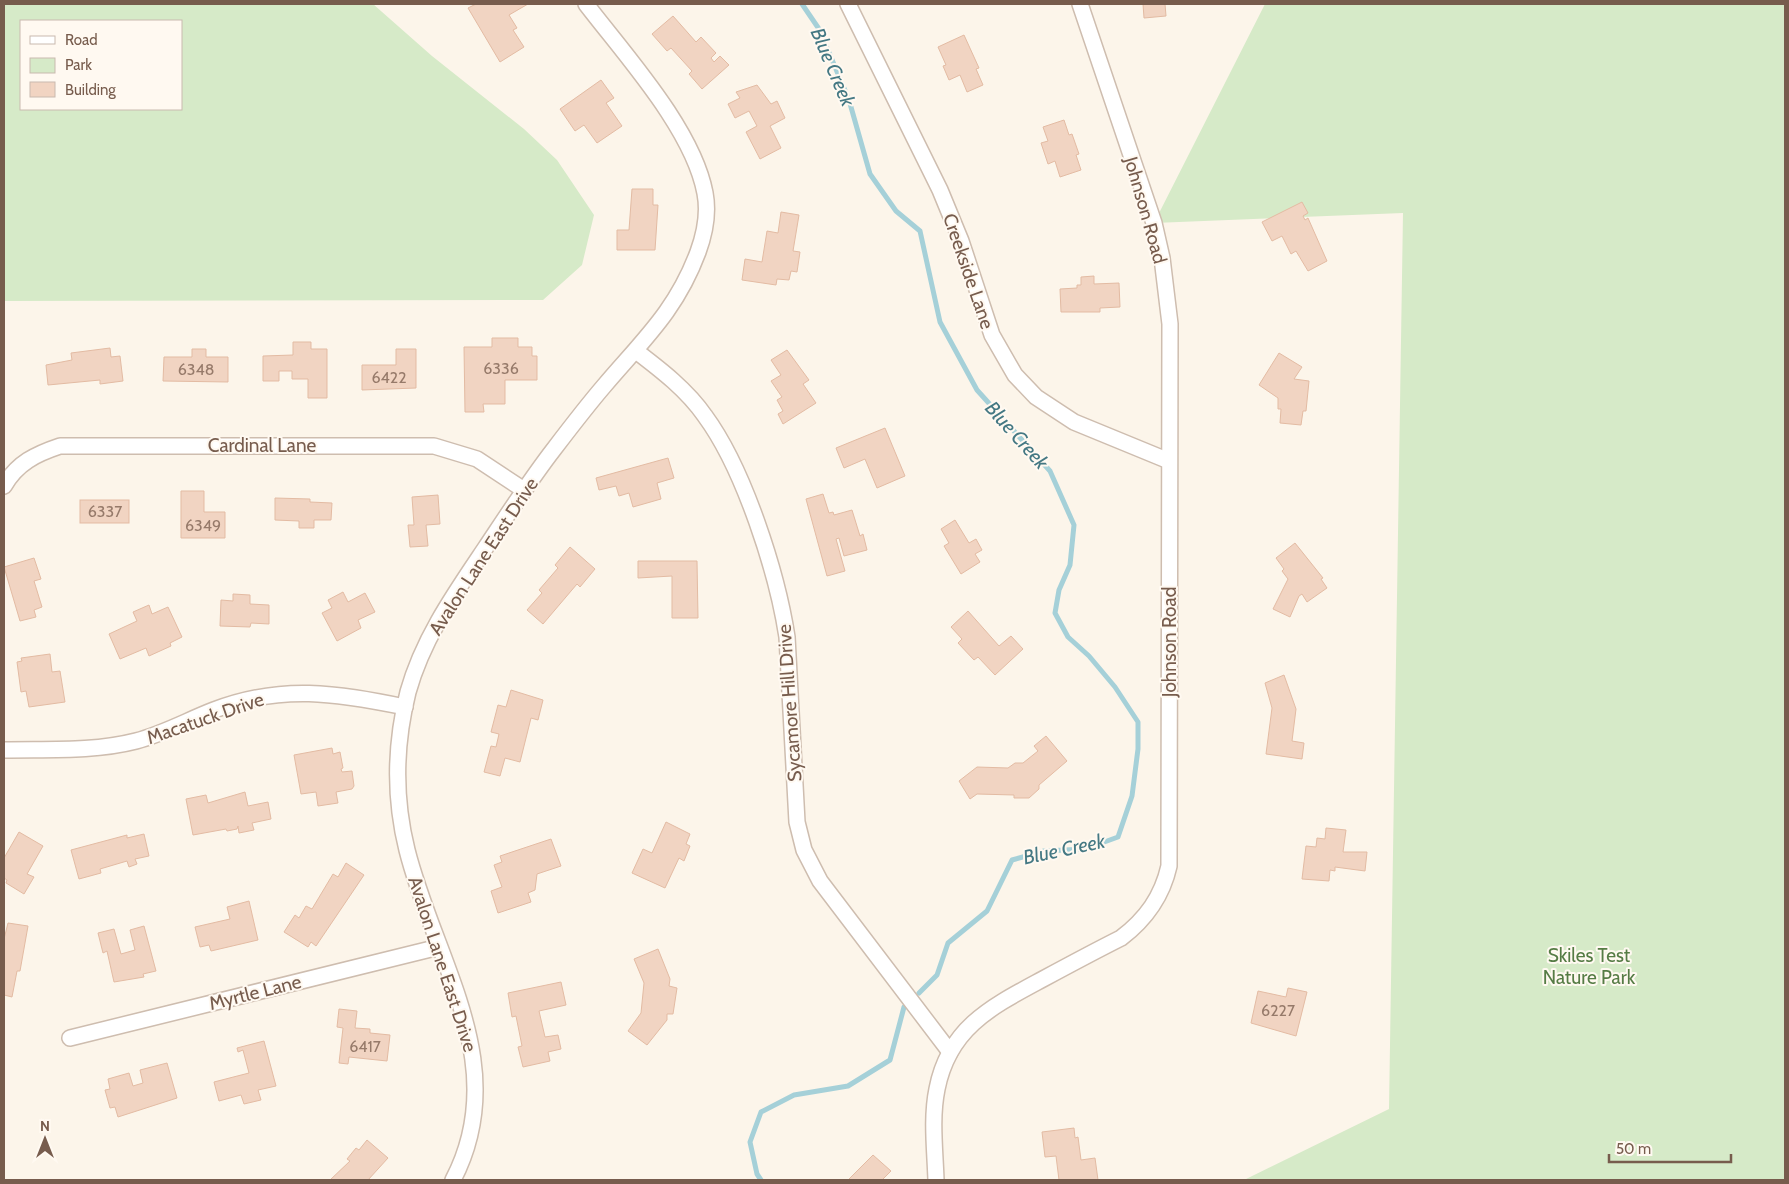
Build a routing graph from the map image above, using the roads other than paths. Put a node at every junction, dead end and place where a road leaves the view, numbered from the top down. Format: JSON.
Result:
{"nodes":[{"id":1,"x":586,"y":4,"type":"edge"},
{"id":2,"x":848,"y":4,"type":"edge"},
{"id":3,"x":1080,"y":4,"type":"edge"},
{"id":4,"x":636,"y":351,"type":"junction"},
{"id":5,"x":1169,"y":461,"type":"junction"},
{"id":6,"x":4,"y":486,"type":"edge"},
{"id":7,"x":524,"y":490,"type":"junction"},
{"id":8,"x":405,"y":707,"type":"junction"},
{"id":9,"x":4,"y":750,"type":"edge"},
{"id":10,"x":439,"y":947,"type":"junction"},
{"id":11,"x":70,"y":1038,"type":"dead end"},
{"id":12,"x":950,"y":1052,"type":"junction"},
{"id":13,"x":453,"y":1180,"type":"edge"},
{"id":14,"x":936,"y":1180,"type":"edge"}],
"edges":[{"from":1,"to":4,"type":"street","name":"Avalon Lane East Drive"},
{"from":2,"to":5,"type":"street","name":"Creekside Lane"},
{"from":3,"to":5,"type":"street","name":"Johnson Road"},
{"from":4,"to":7,"type":"street","name":"Avalon Lane East Drive"},
{"from":4,"to":12,"type":"street","name":"Sycamore Hill Drive"},
{"from":5,"to":12,"type":"street","name":"Johnson Road"},
{"from":6,"to":7,"type":"street","name":"Cardinal Lane"},
{"from":7,"to":8,"type":"street","name":"Avalon Lane East Drive"},
{"from":8,"to":9,"type":"street","name":"Macatuck Drive"},
{"from":8,"to":10,"type":"street","name":"Avalon Lane East Drive"},
{"from":10,"to":11,"type":"street","name":"Myrtle Lane"},
{"from":10,"to":13,"type":"street","name":"Avalon Lane East Drive"},
{"from":12,"to":14,"type":"street","name":"Johnson Road"}]}
